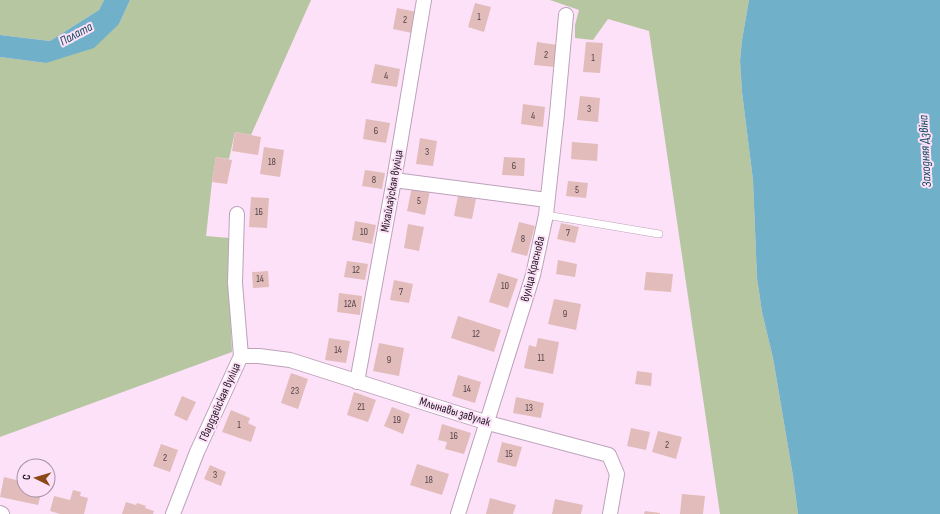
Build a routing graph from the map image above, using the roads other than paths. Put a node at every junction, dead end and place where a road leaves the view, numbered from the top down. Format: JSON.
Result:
{"nodes":[{"id":1,"x":424,"y":0,"type":"edge"},
{"id":2,"x":566,"y":15,"type":"dead end"},
{"id":3,"x":394,"y":180,"type":"junction"},
{"id":4,"x":547,"y":200,"type":"junction"},
{"id":5,"x":237,"y":214,"type":"dead end"},
{"id":6,"x":546,"y":215,"type":"junction"},
{"id":7,"x":659,"y":234,"type":"dead end"},
{"id":8,"x":241,"y":356,"type":"junction"},
{"id":9,"x":357,"y":382,"type":"junction"},
{"id":10,"x":488,"y":423,"type":"junction"},
{"id":11,"x":173,"y":514,"type":"edge"},
{"id":12,"x":458,"y":514,"type":"edge"},
{"id":13,"x":610,"y":514,"type":"edge"}],
"edges":[{"from":1,"to":3,"type":"street","name":"Міхайлаўская вуліца"},
{"from":2,"to":4,"type":"street","name":"вуліца Краснова"},
{"from":3,"to":4,"type":"street"},
{"from":3,"to":9,"type":"street","name":"Міхайлаўская вуліца"},
{"from":4,"to":6,"type":"street","name":"вуліца Краснова"},
{"from":5,"to":8,"type":"street","name":"Гвардзейская вуліца"},
{"from":6,"to":7,"type":"lane"},
{"from":6,"to":10,"type":"street","name":"вуліца Краснова"},
{"from":8,"to":9,"type":"street","name":"Млынавы завулак"},
{"from":8,"to":11,"type":"street","name":"Гвардзейская вуліца"},
{"from":9,"to":10,"type":"street","name":"Млынавы завулак"},
{"from":10,"to":12,"type":"street","name":"вуліца Краснова"},
{"from":10,"to":13,"type":"street","name":"Млынавы завулак"}]}
